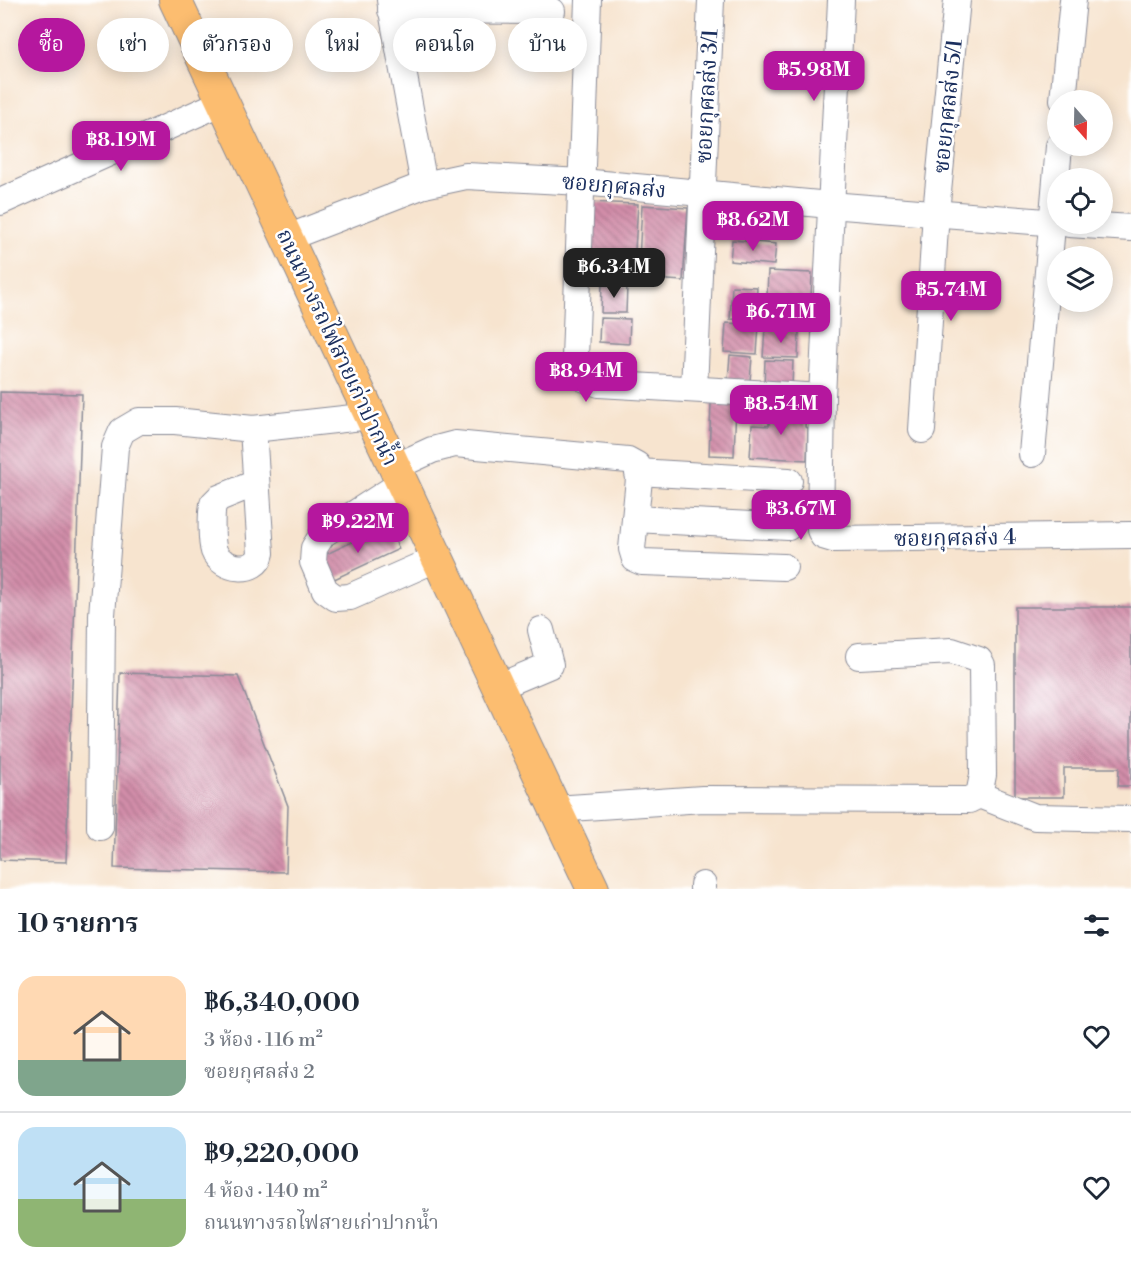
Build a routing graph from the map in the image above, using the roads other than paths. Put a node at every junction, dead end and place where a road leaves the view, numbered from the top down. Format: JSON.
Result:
{"nodes":[{"id":1,"x":175,"y":0,"type":"edge"},
{"id":2,"x":588,"y":0,"type":"edge"},
{"id":3,"x":711,"y":0,"type":"edge"},
{"id":4,"x":841,"y":0,"type":"edge"},
{"id":5,"x":957,"y":0,"type":"edge"},
{"id":6,"x":1073,"y":0,"type":"edge"},
{"id":7,"x":391,"y":5,"type":"edge"},
{"id":8,"x":552,"y":10,"type":"dead end"},
{"id":9,"x":1065,"y":90,"type":"edge"},
{"id":10,"x":223,"y":102,"type":"junction"},
{"id":11,"x":582,"y":182,"type":"junction"},
{"id":12,"x":424,"y":185,"type":"junction"},
{"id":13,"x":702,"y":192,"type":"junction"},
{"id":14,"x":0,"y":202,"type":"edge"},
{"id":15,"x":830,"y":205,"type":"junction"},
{"id":16,"x":936,"y":212,"type":"junction"},
{"id":17,"x":1047,"y":222,"type":"edge"},
{"id":18,"x":1113,"y":227,"type":"edge"},
{"id":19,"x":1131,"y":228,"type":"edge"},
{"id":20,"x":1059,"y":234,"type":"edge"},
{"id":21,"x":287,"y":238,"type":"junction"},
{"id":22,"x":694,"y":389,"type":"junction"},
{"id":23,"x":822,"y":397,"type":"junction"},
{"id":24,"x":371,"y":416,"type":"junction"},
{"id":25,"x":253,"y":429,"type":"junction"},
{"id":26,"x":922,"y":430,"type":"dead end"},
{"id":27,"x":1032,"y":454,"type":"dead end"},
{"id":28,"x":638,"y":472,"type":"junction"},
{"id":29,"x":399,"y":475,"type":"junction"},
{"id":30,"x":789,"y":481,"type":"dead end"},
{"id":31,"x":256,"y":483,"type":"dead end"},
{"id":32,"x":635,"y":519,"type":"junction"},
{"id":33,"x":788,"y":527,"type":"dead end"},
{"id":34,"x":1131,"y":535,"type":"edge"},
{"id":35,"x":438,"y":558,"type":"junction"},
{"id":36,"x":784,"y":567,"type":"dead end"},
{"id":37,"x":541,"y":630,"type":"dead end"},
{"id":38,"x":859,"y":656,"type":"dead end"},
{"id":39,"x":498,"y":687,"type":"junction"},
{"id":40,"x":979,"y":795,"type":"junction"},
{"id":41,"x":555,"y":809,"type":"junction"},
{"id":42,"x":1131,"y":819,"type":"edge"},
{"id":43,"x":100,"y":827,"type":"dead end"},
{"id":44,"x":593,"y":889,"type":"edge"}],
"edges":[{"from":1,"to":10,"type":"main road","name":"ถนนทางรถไฟสายเก่าปากน้ำ"},
{"from":2,"to":11,"type":"street"},
{"from":3,"to":13,"type":"street","name":"ซอยกุศลส่ง 3/1"},
{"from":4,"to":15,"type":"street","name":"ซอยกุศลส่ง 4"},
{"from":5,"to":16,"type":"street","name":"ซอยกุศลส่ง 5/1"},
{"from":6,"to":9,"type":"street"},
{"from":7,"to":8,"type":"street"},
{"from":7,"to":12,"type":"street"},
{"from":10,"to":14,"type":"street"},
{"from":10,"to":21,"type":"main road","name":"ถนนทางรถไฟสายเก่าปากน้ำ"},
{"from":11,"to":12,"type":"street","name":"ซอยกุศลส่ง"},
{"from":11,"to":13,"type":"street","name":"ซอยกุศลส่ง"},
{"from":11,"to":22,"type":"street"},
{"from":12,"to":21,"type":"street","name":"ซอยกุศลส่ง"},
{"from":13,"to":15,"type":"street","name":"ซอยกุศลส่ง"},
{"from":13,"to":22,"type":"street","name":"ซอยกุศลส่ง 3/1"},
{"from":15,"to":16,"type":"street","name":"ซอยกุศลส่ง"},
{"from":15,"to":23,"type":"street","name":"ซอยกุศลส่ง 4"},
{"from":16,"to":17,"type":"street","name":"ซอยกุศลส่ง"},
{"from":16,"to":26,"type":"street","name":"ซอยกุศลส่ง 5/1"},
{"from":18,"to":19,"type":"street","name":"ซอยกุศลส่ง"},
{"from":20,"to":27,"type":"street"},
{"from":21,"to":24,"type":"main road","name":"ถนนทางรถไฟสายเก่าปากน้ำ"},
{"from":22,"to":23,"type":"street"},
{"from":23,"to":34,"type":"street","name":"ซอยกุศลส่ง 4"},
{"from":24,"to":25,"type":"street"},
{"from":24,"to":29,"type":"main road","name":"ถนนทางรถไฟสายเก่าปากน้ำ"},
{"from":25,"to":31,"type":"street"},
{"from":25,"to":43,"type":"street"},
{"from":28,"to":29,"type":"street"},
{"from":28,"to":30,"type":"street"},
{"from":28,"to":32,"type":"street"},
{"from":29,"to":35,"type":"main road","name":"ถนนทางรถไฟสายเก่าปากน้ำ"},
{"from":29,"to":35,"type":"street"},
{"from":32,"to":33,"type":"street"},
{"from":32,"to":36,"type":"street"},
{"from":35,"to":39,"type":"main road","name":"ถนนทางรถไฟสายเก่าปากน้ำ"},
{"from":37,"to":39,"type":"street"},
{"from":38,"to":40,"type":"street"},
{"from":39,"to":41,"type":"main road","name":"ถนนทางรถไฟสายเก่าปากน้ำ"},
{"from":40,"to":41,"type":"street"},
{"from":40,"to":42,"type":"street"},
{"from":41,"to":44,"type":"main road","name":"ถนนทางรถไฟสายเก่าปากน้ำ"}]}
